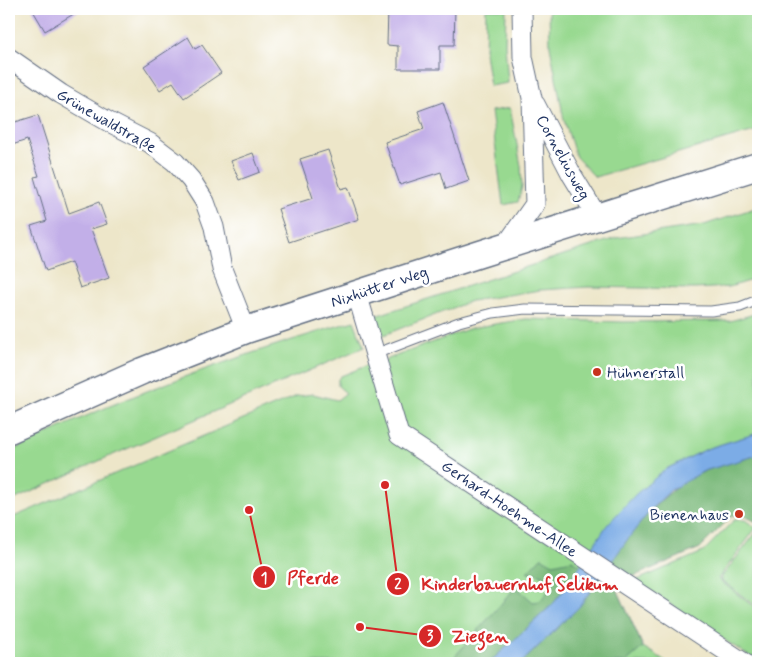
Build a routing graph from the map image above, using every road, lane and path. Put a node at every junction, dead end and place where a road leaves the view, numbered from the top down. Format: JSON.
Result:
{"nodes":[{"id":1,"x":522,"y":9,"type":"edge"},
{"id":2,"x":9,"y":58,"type":"edge"},
{"id":3,"x":532,"y":98,"type":"junction"},
{"id":4,"x":758,"y":166,"type":"edge"},
{"id":5,"x":597,"y":216,"type":"junction"},
{"id":6,"x":506,"y":246,"type":"junction"},
{"id":7,"x":356,"y":294,"type":"junction"},
{"id":8,"x":758,"y":300,"type":"edge"},
{"id":9,"x":246,"y":330,"type":"junction"},
{"id":10,"x":375,"y":354,"type":"junction"},
{"id":11,"x":9,"y":430,"type":"edge"},
{"id":12,"x":744,"y":663,"type":"edge"}],
"edges":[{"from":1,"to":3,"type":"street","name":"Corneliusweg"},
{"from":2,"to":9,"type":"street","name":"Grünewaldstraße"},
{"from":3,"to":5,"type":"street","name":"Corneliusweg"},
{"from":3,"to":6,"type":"street","name":"Corneliusweg"},
{"from":4,"to":5,"type":"main road","name":"Nixhütter Weg"},
{"from":5,"to":6,"type":"main road","name":"Nixhütter Weg"},
{"from":6,"to":7,"type":"main road","name":"Nixhütter Weg"},
{"from":7,"to":9,"type":"main road","name":"Nixhütter Weg"},
{"from":7,"to":10,"type":"street","name":"Gerhard-Hoehme-Allee"},
{"from":8,"to":10,"type":"lane"},
{"from":9,"to":11,"type":"main road","name":"Nixhütter Weg"},
{"from":10,"to":12,"type":"street","name":"Gerhard-Hoehme-Allee"}]}
